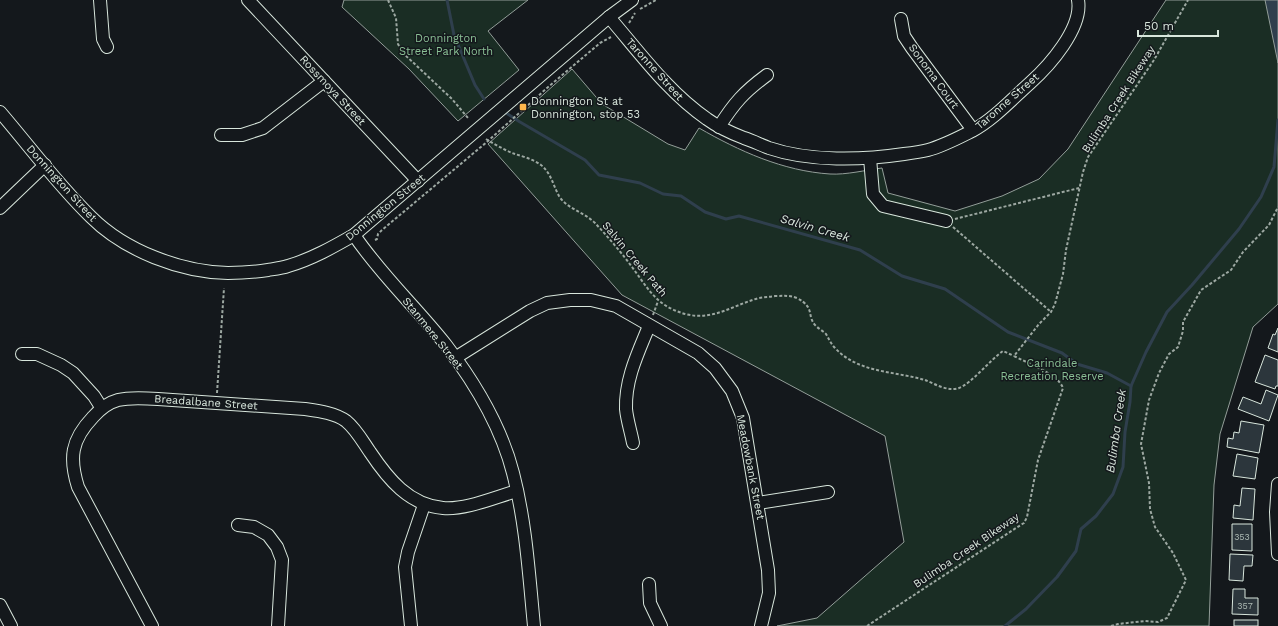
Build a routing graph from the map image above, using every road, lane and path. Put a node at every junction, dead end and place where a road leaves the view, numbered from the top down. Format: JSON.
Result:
{"nodes":[{"id":1,"x":100,"y":0,"type":"edge"},
{"id":2,"x":248,"y":0,"type":"edge"},
{"id":3,"x":388,"y":0,"type":"edge"},
{"id":4,"x":632,"y":0,"type":"edge"},
{"id":5,"x":656,"y":0,"type":"edge"},
{"id":6,"x":1078,"y":0,"type":"edge"},
{"id":7,"x":1188,"y":0,"type":"edge"},
{"id":8,"x":609,"y":17,"type":"junction"},
{"id":9,"x":901,"y":19,"type":"dead end"},
{"id":10,"x":629,"y":23,"type":"dead end"},
{"id":11,"x":612,"y":36,"type":"dead end"},
{"id":12,"x":107,"y":47,"type":"dead end"},
{"id":13,"x":767,"y":75,"type":"dead end"},
{"id":14,"x":324,"y":81,"type":"junction"},
{"id":15,"x":0,"y":112,"type":"edge"},
{"id":16,"x":468,"y":118,"type":"dead end"},
{"id":17,"x":719,"y":127,"type":"junction"},
{"id":18,"x":973,"y":130,"type":"junction"},
{"id":19,"x":221,"y":135,"type":"dead end"},
{"id":20,"x":487,"y":140,"type":"junction"},
{"id":21,"x":870,"y":158,"type":"junction"},
{"id":22,"x":44,"y":165,"type":"junction"},
{"id":23,"x":418,"y":181,"type":"junction"},
{"id":24,"x":1079,"y":188,"type":"junction"},
{"id":25,"x":1278,"y":207,"type":"edge"},
{"id":26,"x":0,"y":208,"type":"edge"},
{"id":27,"x":946,"y":221,"type":"junction"},
{"id":28,"x":354,"y":235,"type":"junction"},
{"id":29,"x":375,"y":240,"type":"dead end"},
{"id":30,"x":224,"y":288,"type":"dead end"},
{"id":31,"x":658,"y":301,"type":"junction"},
{"id":32,"x":1050,"y":312,"type":"junction"},
{"id":33,"x":651,"y":320,"type":"junction"},
{"id":34,"x":22,"y":354,"type":"dead end"},
{"id":35,"x":1014,"y":356,"type":"junction"},
{"id":36,"x":455,"y":358,"type":"junction"},
{"id":37,"x":217,"y":402,"type":"junction"},
{"id":38,"x":102,"y":407,"type":"junction"},
{"id":39,"x":633,"y":442,"type":"dead end"},
{"id":40,"x":1278,"y":484,"type":"edge"},
{"id":41,"x":517,"y":491,"type":"junction"},
{"id":42,"x":828,"y":492,"type":"dead end"},
{"id":43,"x":758,"y":502,"type":"junction"},
{"id":44,"x":424,"y":505,"type":"junction"},
{"id":45,"x":238,"y":525,"type":"dead end"},
{"id":46,"x":1278,"y":554,"type":"edge"},
{"id":47,"x":649,"y":584,"type":"dead end"},
{"id":48,"x":0,"y":605,"type":"edge"},
{"id":49,"x":11,"y":626,"type":"edge"},
{"id":50,"x":152,"y":626,"type":"edge"},
{"id":51,"x":278,"y":626,"type":"edge"},
{"id":52,"x":411,"y":626,"type":"edge"},
{"id":53,"x":534,"y":626,"type":"edge"},
{"id":54,"x":661,"y":626,"type":"edge"},
{"id":55,"x":761,"y":626,"type":"edge"},
{"id":56,"x":867,"y":626,"type":"edge"},
{"id":57,"x":1111,"y":626,"type":"edge"}],
"edges":[{"from":1,"to":12,"type":"street"},
{"from":2,"to":14,"type":"street","name":"Rossmoya Street"},
{"from":3,"to":16,"type":"path"},
{"from":4,"to":8,"type":"street","name":"Donnington Street"},
{"from":5,"to":10,"type":"path"},
{"from":6,"to":18,"type":"street","name":"Taronne Street"},
{"from":7,"to":24,"type":"path","name":"Bulimba Creek Bikeway"},
{"from":8,"to":17,"type":"street","name":"Taronne Street"},
{"from":8,"to":23,"type":"street","name":"Donnington Street"},
{"from":9,"to":18,"type":"street","name":"Sonoma Court"},
{"from":11,"to":20,"type":"path"},
{"from":13,"to":17,"type":"street"},
{"from":14,"to":19,"type":"street"},
{"from":14,"to":23,"type":"street","name":"Rossmoya Street"},
{"from":15,"to":22,"type":"street","name":"Donnington Street"},
{"from":17,"to":21,"type":"street","name":"Taronne Street"},
{"from":18,"to":21,"type":"street","name":"Taronne Street"},
{"from":20,"to":29,"type":"path"},
{"from":20,"to":31,"type":"path","name":"Salvin Creek Path"},
{"from":21,"to":27,"type":"street"},
{"from":22,"to":26,"type":"street"},
{"from":22,"to":28,"type":"street","name":"Donnington Street"},
{"from":23,"to":28,"type":"street","name":"Donnington Street"},
{"from":24,"to":27,"type":"path"},
{"from":24,"to":32,"type":"path","name":"Bulimba Creek Bikeway"},
{"from":25,"to":57,"type":"path"},
{"from":27,"to":32,"type":"path"},
{"from":28,"to":36,"type":"street","name":"Stanmere Street"},
{"from":30,"to":37,"type":"path"},
{"from":31,"to":33,"type":"path"},
{"from":31,"to":35,"type":"path","name":"Salvin Creek Path"},
{"from":32,"to":35,"type":"path","name":"Bulimba Creek Bikeway"},
{"from":33,"to":36,"type":"street","name":"Meadowbank Street"},
{"from":33,"to":39,"type":"street"},
{"from":33,"to":43,"type":"street","name":"Meadowbank Street"},
{"from":34,"to":38,"type":"street"},
{"from":35,"to":56,"type":"path","name":"Bulimba Creek Bikeway"},
{"from":36,"to":41,"type":"street","name":"Stanmere Street"},
{"from":37,"to":38,"type":"street","name":"Breadalbane Street"},
{"from":37,"to":44,"type":"street","name":"Breadalbane Street"},
{"from":38,"to":50,"type":"street","name":"Breadalbane Street"},
{"from":40,"to":46,"type":"street"},
{"from":41,"to":44,"type":"street","name":"Breadalbane Street"},
{"from":41,"to":53,"type":"street","name":"Stanmere Street"},
{"from":42,"to":43,"type":"street"},
{"from":43,"to":55,"type":"street","name":"Meadowbank Street"},
{"from":44,"to":52,"type":"street"},
{"from":45,"to":51,"type":"street"},
{"from":47,"to":54,"type":"street"},
{"from":48,"to":49,"type":"street"}]}
